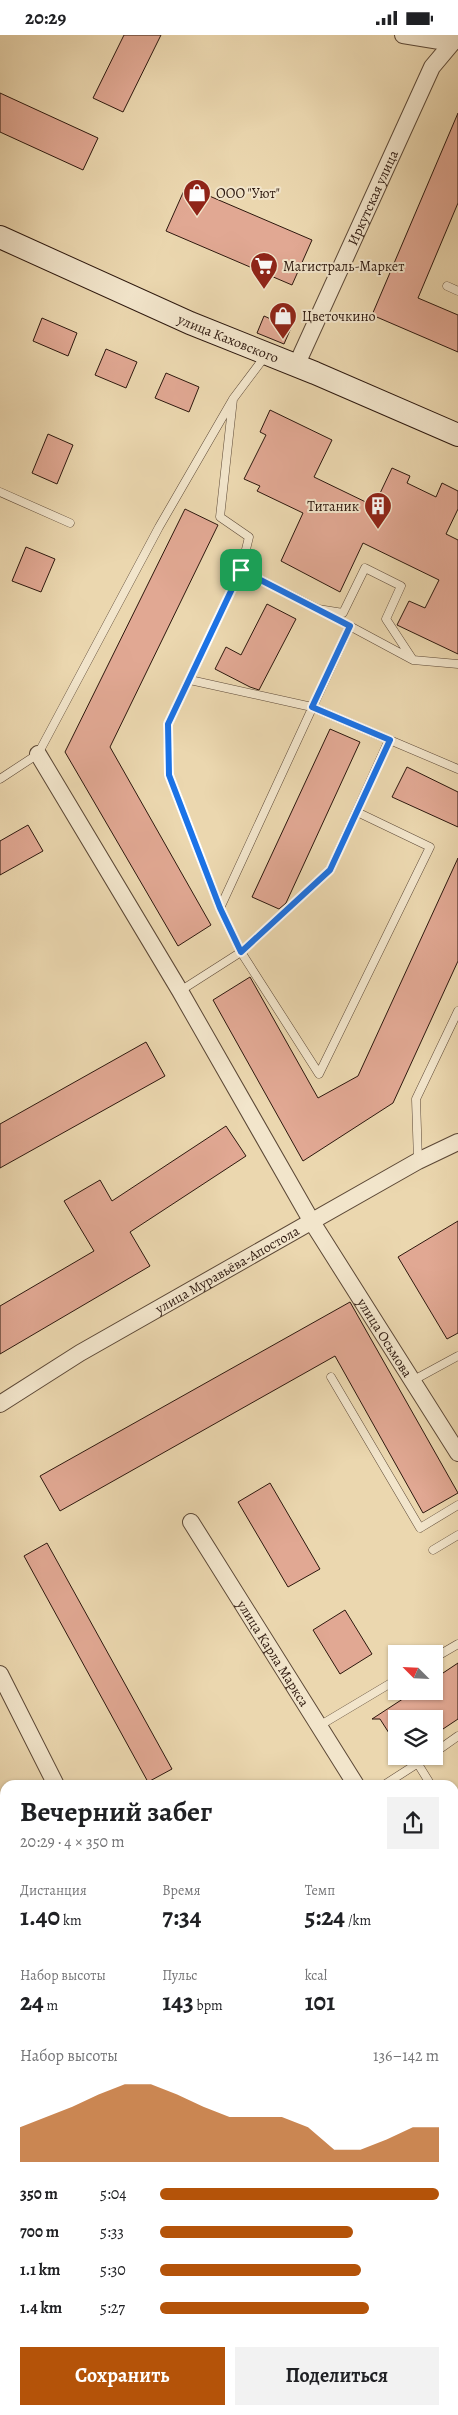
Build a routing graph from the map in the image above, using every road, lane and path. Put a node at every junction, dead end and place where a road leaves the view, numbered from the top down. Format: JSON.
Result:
{"nodes":[{"id":1,"x":403,"y":35,"type":"edge"},
{"id":2,"x":455,"y":40,"type":"edge"},
{"id":3,"x":0,"y":237,"type":"edge"},
{"id":4,"x":447,"y":286,"type":"dead end"},
{"id":5,"x":458,"y":291,"type":"edge"},
{"id":6,"x":267,"y":354,"type":"junction"},
{"id":7,"x":296,"y":366,"type":"junction"},
{"id":8,"x":233,"y":399,"type":"junction"},
{"id":9,"x":458,"y":435,"type":"edge"},
{"id":10,"x":0,"y":492,"type":"edge"},
{"id":11,"x":70,"y":523,"type":"dead end"},
{"id":12,"x":241,"y":570,"type":"junction"},
{"id":13,"x":318,"y":609,"type":"junction"},
{"id":14,"x":350,"y":626,"type":"junction"},
{"id":15,"x":413,"y":660,"type":"junction"},
{"id":16,"x":458,"y":664,"type":"edge"},
{"id":17,"x":190,"y":680,"type":"junction"},
{"id":18,"x":312,"y":707,"type":"junction"},
{"id":19,"x":390,"y":740,"type":"junction"},
{"id":20,"x":38,"y":755,"type":"junction"},
{"id":21,"x":458,"y":769,"type":"edge"},
{"id":22,"x":0,"y":779,"type":"edge"},
{"id":23,"x":357,"y":812,"type":"junction"},
{"id":24,"x":220,"y":908,"type":"junction"},
{"id":25,"x":241,"y":952,"type":"junction"},
{"id":26,"x":180,"y":991,"type":"junction"},
{"id":27,"x":458,"y":1011,"type":"edge"},
{"id":28,"x":458,"y":1142,"type":"edge"},
{"id":29,"x":418,"y":1161,"type":"junction"},
{"id":30,"x":312,"y":1222,"type":"junction"},
{"id":31,"x":458,"y":1356,"type":"edge"},
{"id":32,"x":331,"y":1377,"type":"dead end"},
{"id":33,"x":412,"y":1381,"type":"junction"},
{"id":34,"x":0,"y":1404,"type":"edge"},
{"id":35,"x":458,"y":1453,"type":"edge"},
{"id":36,"x":458,"y":1505,"type":"edge"},
{"id":37,"x":191,"y":1522,"type":"dead end"},
{"id":38,"x":458,"y":1535,"type":"edge"},
{"id":39,"x":433,"y":1550,"type":"dead end"},
{"id":40,"x":458,"y":1644,"type":"edge"},
{"id":41,"x":443,"y":1653,"type":"edge"},
{"id":42,"x":0,"y":1674,"type":"edge"},
{"id":43,"x":388,"y":1685,"type":"edge"},
{"id":44,"x":320,"y":1726,"type":"junction"},
{"id":45,"x":458,"y":1736,"type":"edge"},
{"id":46,"x":443,"y":1747,"type":"edge"},
{"id":47,"x":416,"y":1765,"type":"edge"},
{"id":48,"x":419,"y":1765,"type":"edge"},
{"id":49,"x":53,"y":1780,"type":"edge"},
{"id":50,"x":353,"y":1780,"type":"edge"},
{"id":51,"x":392,"y":1780,"type":"edge"},
{"id":52,"x":429,"y":1780,"type":"edge"}],
"edges":[{"from":1,"to":2,"type":"street"},
{"from":2,"to":7,"type":"street","name":"Иркутская улица"},
{"from":3,"to":6,"type":"main road","name":"улица Каховского"},
{"from":4,"to":5,"type":"lane"},
{"from":6,"to":7,"type":"main road","name":"улица Каховского"},
{"from":6,"to":8,"type":"lane"},
{"from":7,"to":9,"type":"main road","name":"улица Каховского"},
{"from":8,"to":12,"type":"lane"},
{"from":8,"to":20,"type":"lane"},
{"from":10,"to":11,"type":"lane"},
{"from":12,"to":13,"type":"lane"},
{"from":12,"to":17,"type":"lane"},
{"from":13,"to":14,"type":"lane"},
{"from":13,"to":15,"type":"lane"},
{"from":14,"to":15,"type":"lane"},
{"from":14,"to":18,"type":"lane"},
{"from":15,"to":16,"type":"lane"},
{"from":17,"to":18,"type":"lane"},
{"from":17,"to":24,"type":"lane"},
{"from":18,"to":19,"type":"lane"},
{"from":18,"to":24,"type":"lane"},
{"from":19,"to":21,"type":"lane"},
{"from":19,"to":23,"type":"lane"},
{"from":20,"to":22,"type":"lane"},
{"from":20,"to":26,"type":"street","name":"улица Осьмова"},
{"from":23,"to":25,"type":"lane"},
{"from":23,"to":25,"type":"lane"},
{"from":24,"to":25,"type":"lane"},
{"from":25,"to":26,"type":"lane"},
{"from":26,"to":30,"type":"street","name":"улица Осьмова"},
{"from":27,"to":29,"type":"lane"},
{"from":28,"to":29,"type":"street","name":"улица Муравьёва-Апостола"},
{"from":29,"to":30,"type":"street","name":"улица Муравьёва-Апостола"},
{"from":30,"to":33,"type":"street","name":"улица Осьмова"},
{"from":30,"to":34,"type":"street","name":"улица Муравьёва-Апостола"},
{"from":31,"to":33,"type":"lane"},
{"from":32,"to":36,"type":"lane"},
{"from":33,"to":35,"type":"street","name":"улица Осьмова"},
{"from":37,"to":44,"type":"street","name":"улица Карла Маркса"},
{"from":38,"to":39,"type":"lane"},
{"from":40,"to":41,"type":"lane"},
{"from":42,"to":49,"type":"street"},
{"from":43,"to":44,"type":"lane"},
{"from":44,"to":50,"type":"street","name":"улица Карла Маркса"},
{"from":45,"to":46,"type":"lane"},
{"from":47,"to":51,"type":"lane"},
{"from":48,"to":52,"type":"lane"}]}
